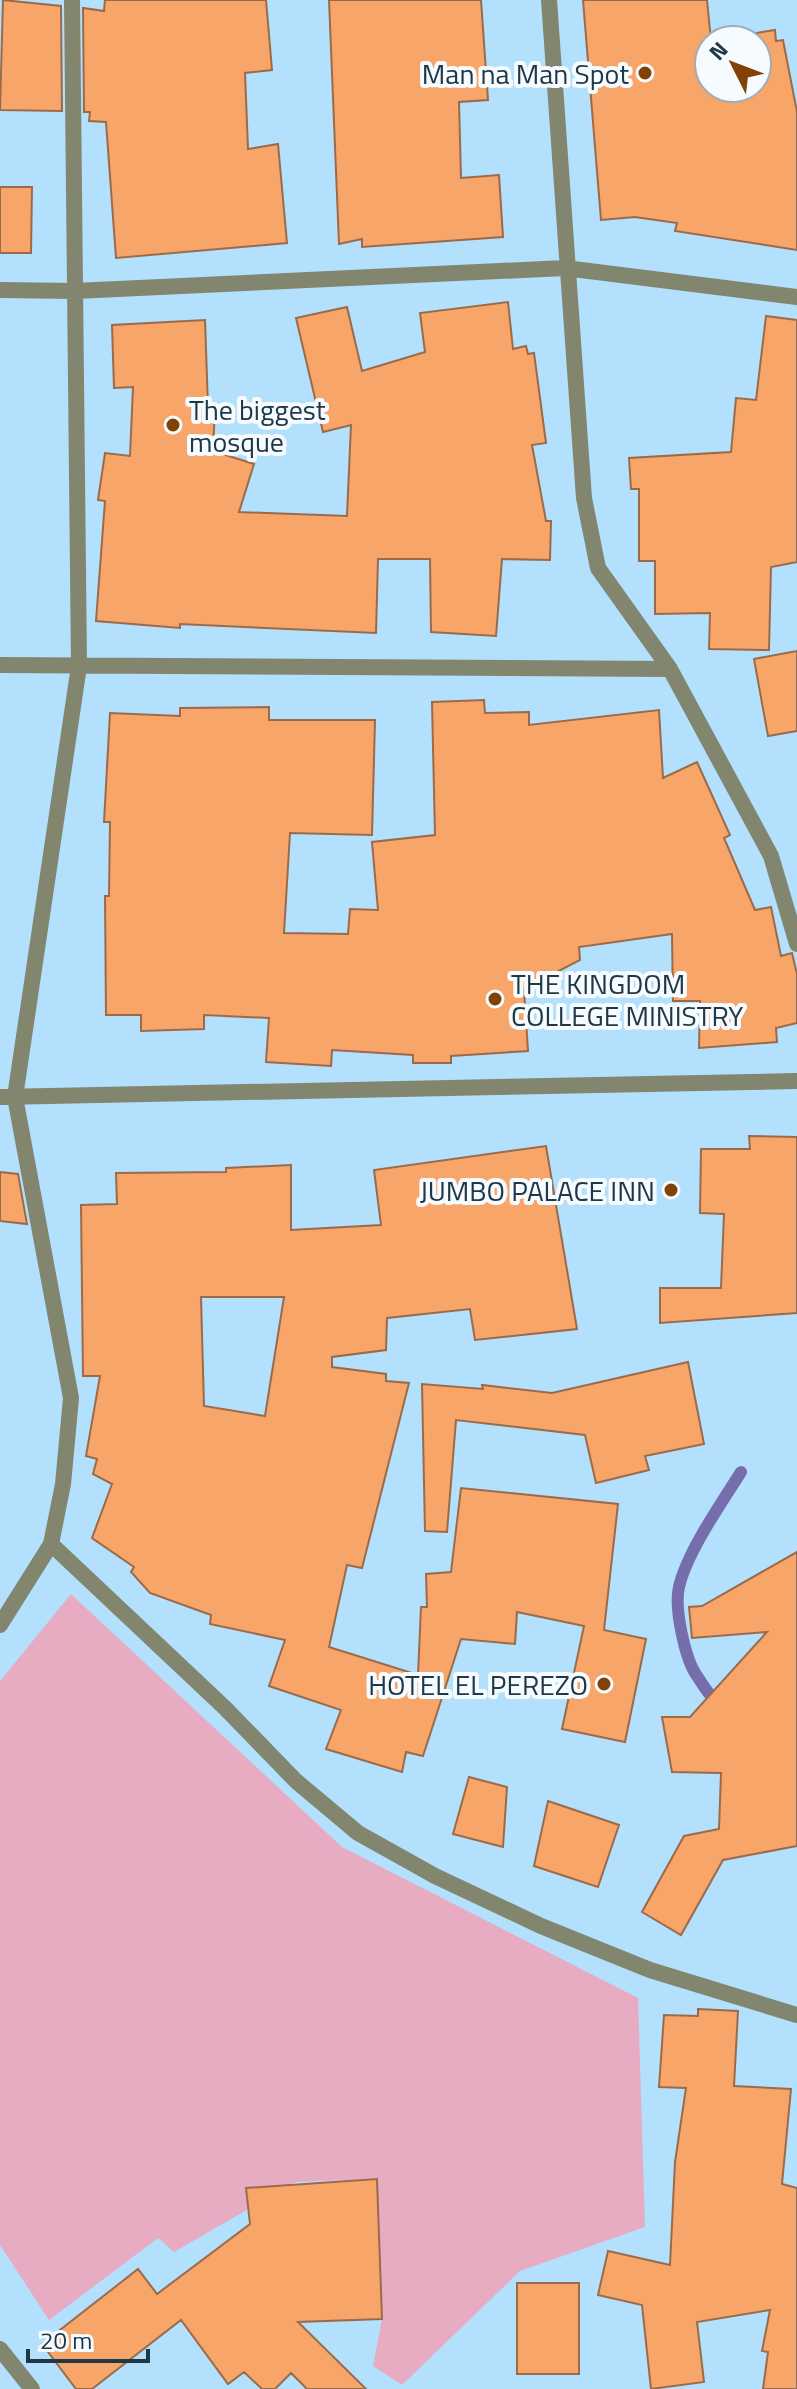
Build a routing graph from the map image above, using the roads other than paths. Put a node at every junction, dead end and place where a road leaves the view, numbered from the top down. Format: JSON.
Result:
{"nodes":[{"id":1,"x":72,"y":0,"type":"edge"},
{"id":2,"x":549,"y":0,"type":"edge"},
{"id":3,"x":565,"y":268,"type":"junction"},
{"id":4,"x":0,"y":290,"type":"edge"},
{"id":5,"x":75,"y":291,"type":"junction"},
{"id":6,"x":797,"y":297,"type":"edge"},
{"id":7,"x":0,"y":665,"type":"edge"},
{"id":8,"x":79,"y":666,"type":"junction"},
{"id":9,"x":670,"y":669,"type":"junction"},
{"id":10,"x":797,"y":944,"type":"edge"},
{"id":11,"x":797,"y":1081,"type":"edge"},
{"id":12,"x":7,"y":1097,"type":"edge"},
{"id":13,"x":51,"y":1544,"type":"junction"},
{"id":14,"x":0,"y":1625,"type":"edge"},
{"id":15,"x":797,"y":2015,"type":"edge"},
{"id":16,"x":0,"y":2349,"type":"edge"},
{"id":17,"x":32,"y":2389,"type":"edge"}],
"edges":[{"from":1,"to":5,"type":"street"},
{"from":2,"to":3,"type":"street"},
{"from":3,"to":5,"type":"street"},
{"from":3,"to":6,"type":"street"},
{"from":3,"to":9,"type":"street"},
{"from":4,"to":5,"type":"street"},
{"from":5,"to":8,"type":"street"},
{"from":7,"to":8,"type":"street"},
{"from":8,"to":9,"type":"street"},
{"from":8,"to":12,"type":"street"},
{"from":9,"to":10,"type":"street"},
{"from":11,"to":12,"type":"street"},
{"from":12,"to":13,"type":"street"},
{"from":13,"to":14,"type":"street"},
{"from":13,"to":15,"type":"street"},
{"from":16,"to":17,"type":"street"}]}
